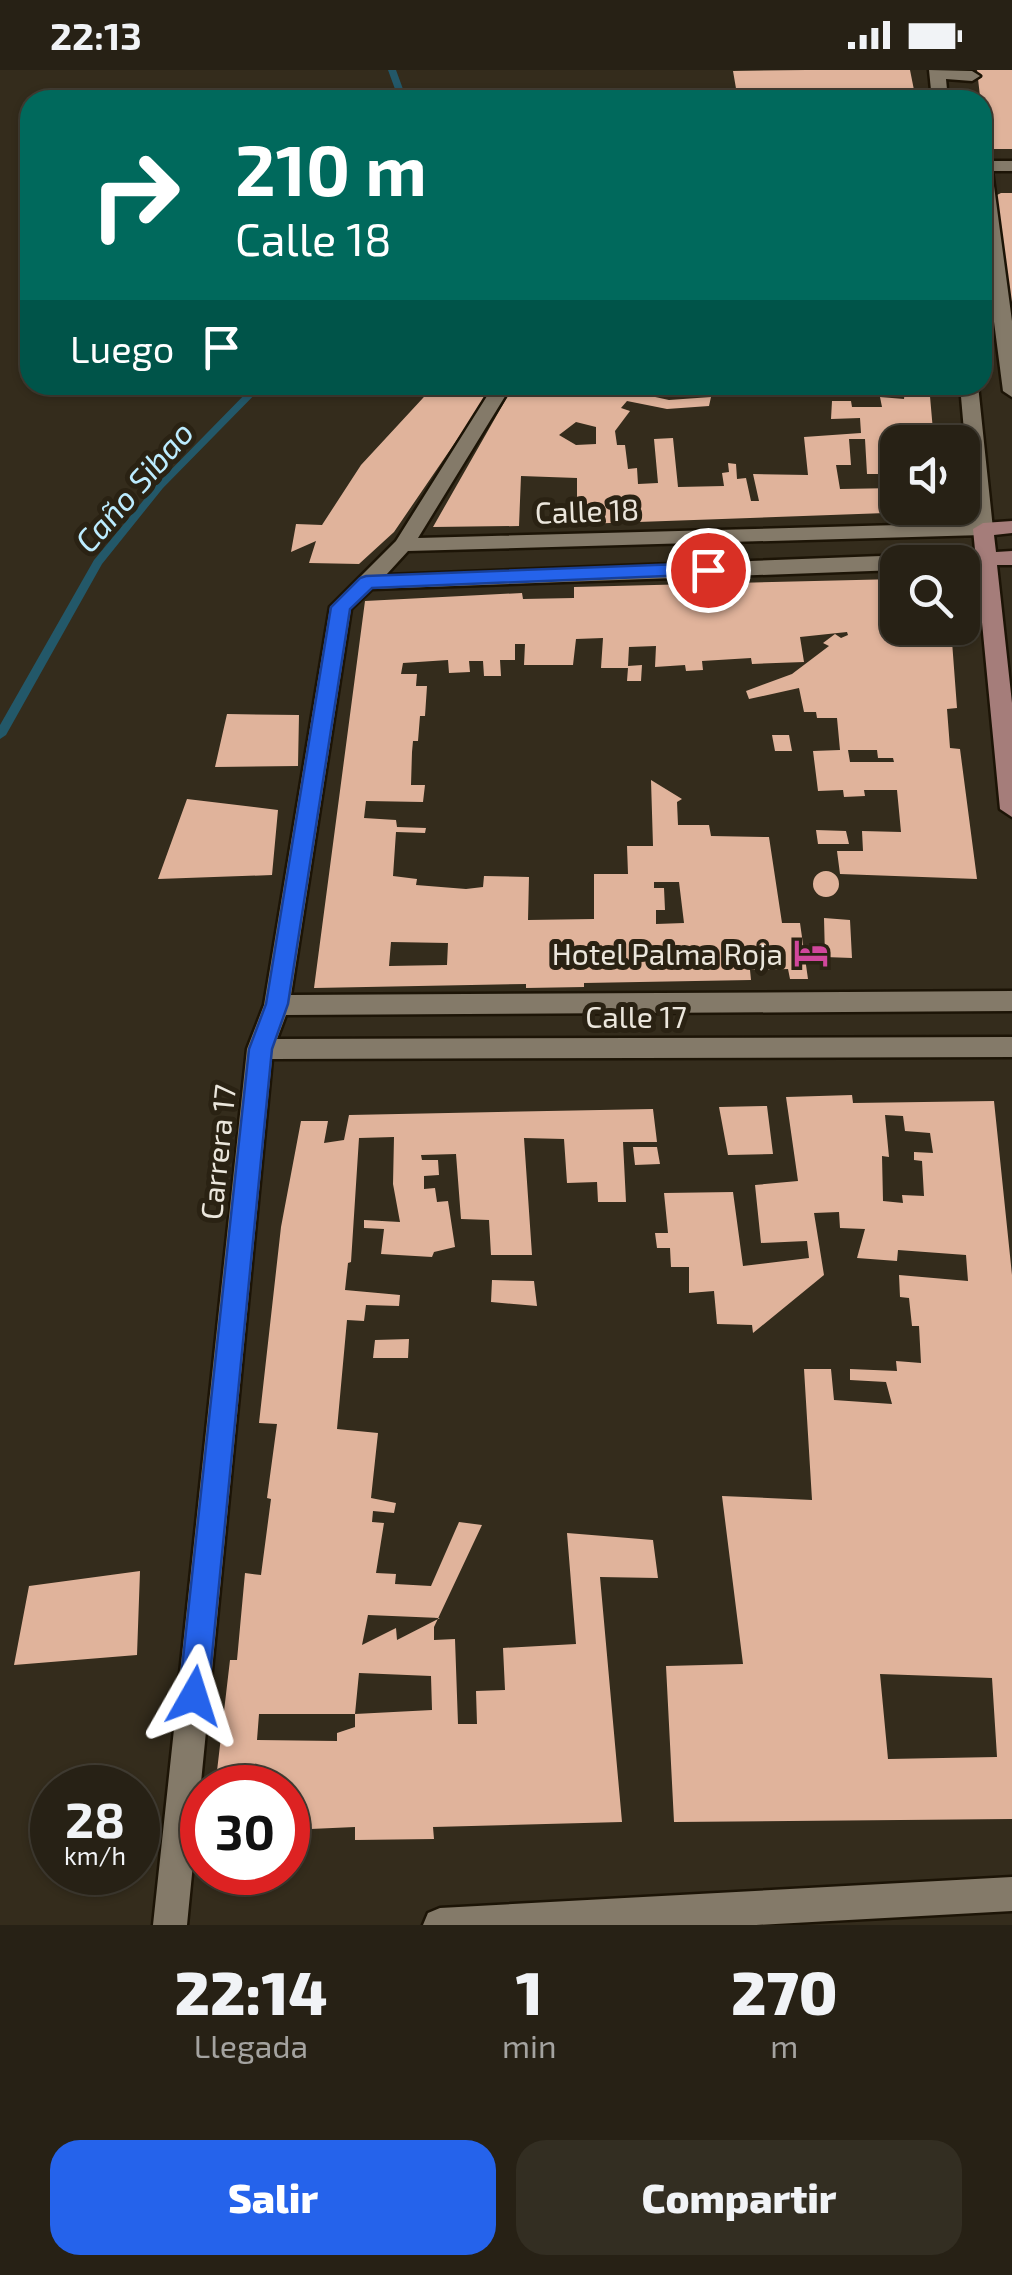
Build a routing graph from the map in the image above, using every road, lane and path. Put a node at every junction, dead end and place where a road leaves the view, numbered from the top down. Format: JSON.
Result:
{"nodes":[{"id":1,"x":937,"y":72,"type":"edge"},
{"id":2,"x":972,"y":78,"type":"edge"},
{"id":3,"x":992,"y":239,"type":"edge"},
{"id":4,"x":1012,"y":391,"type":"edge"},
{"id":5,"x":497,"y":395,"type":"edge"},
{"id":6,"x":970,"y":395,"type":"edge"},
{"id":7,"x":1012,"y":528,"type":"edge"},
{"id":8,"x":983,"y":529,"type":"junction"},
{"id":9,"x":403,"y":544,"type":"junction"},
{"id":10,"x":1012,"y":558,"type":"edge"},
{"id":11,"x":980,"y":559,"type":"edge"},
{"id":12,"x":986,"y":559,"type":"junction"},
{"id":13,"x":880,"y":563,"type":"edge"},
{"id":14,"x":366,"y":582,"type":"junction"},
{"id":15,"x":1012,"y":809,"type":"edge"},
{"id":16,"x":1012,"y":1001,"type":"edge"},
{"id":17,"x":277,"y":1004,"type":"junction"},
{"id":18,"x":1012,"y":1047,"type":"edge"},
{"id":19,"x":260,"y":1049,"type":"junction"},
{"id":20,"x":1012,"y":1894,"type":"edge"},
{"id":21,"x":170,"y":1925,"type":"edge"},
{"id":22,"x":440,"y":1925,"type":"edge"}],
"edges":[{"from":1,"to":2,"type":"street"},
{"from":3,"to":4,"type":"street"},
{"from":5,"to":9,"type":"street","name":"Carrera 17"},
{"from":6,"to":8,"type":"street"},
{"from":7,"to":8,"type":"street","name":"Calle 18"},
{"from":8,"to":9,"type":"street","name":"Calle 18"},
{"from":8,"to":12,"type":"street"},
{"from":9,"to":14,"type":"street","name":"Carrera 17"},
{"from":10,"to":12,"type":"street"},
{"from":11,"to":12,"type":"street"},
{"from":12,"to":15,"type":"street"},
{"from":13,"to":14,"type":"street"},
{"from":14,"to":17,"type":"street","name":"Carrera 17"},
{"from":16,"to":17,"type":"street","name":"Calle 17"},
{"from":17,"to":19,"type":"street","name":"Carrera 17"},
{"from":18,"to":19,"type":"street","name":"Calle 17"},
{"from":19,"to":21,"type":"street","name":"Carrera 17"},
{"from":20,"to":22,"type":"street"}]}
